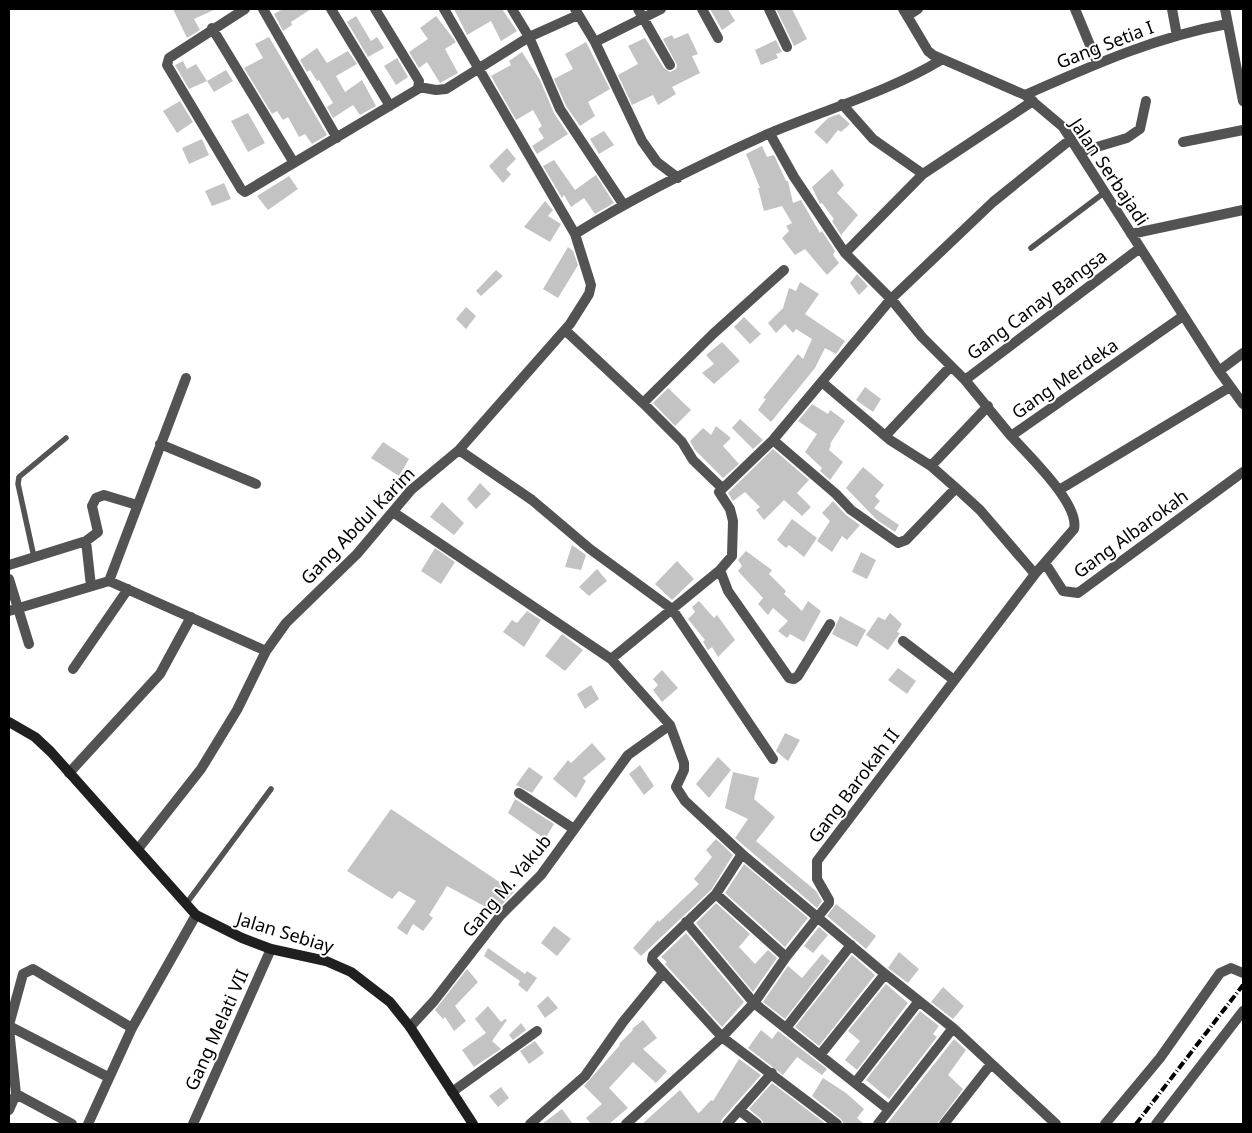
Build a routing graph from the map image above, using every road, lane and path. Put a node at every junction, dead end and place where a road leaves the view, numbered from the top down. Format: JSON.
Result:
{"nodes":[{"id":1,"x":245,"y":9,"type":"edge"},
{"id":2,"x":263,"y":9,"type":"edge"},
{"id":3,"x":331,"y":9,"type":"edge"},
{"id":4,"x":375,"y":9,"type":"edge"},
{"id":5,"x":444,"y":9,"type":"edge"},
{"id":6,"x":512,"y":9,"type":"edge"},
{"id":7,"x":661,"y":9,"type":"edge"},
{"id":8,"x":702,"y":9,"type":"edge"},
{"id":9,"x":769,"y":9,"type":"edge"},
{"id":10,"x":918,"y":9,"type":"edge"},
{"id":11,"x":1075,"y":9,"type":"edge"},
{"id":12,"x":1172,"y":9,"type":"edge"},
{"id":13,"x":1225,"y":9,"type":"edge"},
{"id":14,"x":576,"y":12,"type":"edge"},
{"id":15,"x":905,"y":12,"type":"edge"},
{"id":16,"x":641,"y":13,"type":"edge"},
{"id":17,"x":1227,"y":24,"type":"junction"},
{"id":18,"x":212,"y":28,"type":"junction"},
{"id":19,"x":1177,"y":36,"type":"junction"},
{"id":20,"x":529,"y":37,"type":"junction"},
{"id":21,"x":718,"y":38,"type":"dead end"},
{"id":22,"x":595,"y":42,"type":"junction"},
{"id":23,"x":788,"y":47,"type":"dead end"},
{"id":24,"x":941,"y":60,"type":"junction"},
{"id":25,"x":1097,"y":62,"type":"junction"},
{"id":26,"x":670,"y":65,"type":"dead end"},
{"id":27,"x":478,"y":68,"type":"junction"},
{"id":28,"x":419,"y":86,"type":"junction"},
{"id":29,"x":1029,"y":98,"type":"junction"},
{"id":30,"x":1146,"y":101,"type":"dead end"},
{"id":31,"x":1243,"y":101,"type":"edge"},
{"id":32,"x":842,"y":104,"type":"junction"},
{"id":33,"x":390,"y":106,"type":"junction"},
{"id":34,"x":1243,"y":130,"type":"edge"},
{"id":35,"x":770,"y":134,"type":"junction"},
{"id":36,"x":337,"y":138,"type":"junction"},
{"id":37,"x":1071,"y":139,"type":"junction"},
{"id":38,"x":1183,"y":142,"type":"dead end"},
{"id":39,"x":1080,"y":152,"type":"junction"},
{"id":40,"x":294,"y":163,"type":"junction"},
{"id":41,"x":923,"y":174,"type":"junction"},
{"id":42,"x":678,"y":178,"type":"junction"},
{"id":43,"x":1105,"y":192,"type":"junction"},
{"id":44,"x":623,"y":204,"type":"junction"},
{"id":45,"x":1243,"y":210,"type":"edge"},
{"id":46,"x":575,"y":234,"type":"junction"},
{"id":47,"x":1131,"y":234,"type":"junction"},
{"id":48,"x":1031,"y":248,"type":"dead end"},
{"id":49,"x":1140,"y":248,"type":"junction"},
{"id":50,"x":845,"y":253,"type":"junction"},
{"id":51,"x":784,"y":270,"type":"dead end"},
{"id":52,"x":891,"y":300,"type":"junction"},
{"id":53,"x":1184,"y":316,"type":"junction"},
{"id":54,"x":565,"y":330,"type":"junction"},
{"id":55,"x":1243,"y":353,"type":"edge"},
{"id":56,"x":951,"y":366,"type":"junction"},
{"id":57,"x":1219,"y":371,"type":"junction"},
{"id":58,"x":186,"y":378,"type":"dead end"},
{"id":59,"x":965,"y":380,"type":"junction"},
{"id":60,"x":823,"y":383,"type":"junction"},
{"id":61,"x":1230,"y":387,"type":"junction"},
{"id":62,"x":643,"y":403,"type":"junction"},
{"id":63,"x":1243,"y":404,"type":"edge"},
{"id":64,"x":988,"y":406,"type":"junction"},
{"id":65,"x":886,"y":436,"type":"junction"},
{"id":66,"x":1011,"y":436,"type":"junction"},
{"id":67,"x":66,"y":438,"type":"dead end"},
{"id":68,"x":773,"y":440,"type":"junction"},
{"id":69,"x":160,"y":444,"type":"junction"},
{"id":70,"x":459,"y":450,"type":"junction"},
{"id":71,"x":931,"y":466,"type":"junction"},
{"id":72,"x":1243,"y":472,"type":"edge"},
{"id":73,"x":256,"y":484,"type":"dead end"},
{"id":74,"x":722,"y":488,"type":"junction"},
{"id":75,"x":956,"y":488,"type":"junction"},
{"id":76,"x":1059,"y":490,"type":"junction"},
{"id":77,"x":137,"y":505,"type":"junction"},
{"id":78,"x":392,"y":512,"type":"junction"},
{"id":79,"x":1074,"y":529,"type":"joint"},
{"id":80,"x":86,"y":541,"type":"junction"},
{"id":81,"x":34,"y":557,"type":"junction"},
{"id":82,"x":1045,"y":562,"type":"junction"},
{"id":83,"x":9,"y":565,"type":"edge"},
{"id":84,"x":720,"y":570,"type":"junction"},
{"id":85,"x":1035,"y":574,"type":"junction"},
{"id":86,"x":9,"y":579,"type":"edge"},
{"id":87,"x":109,"y":581,"type":"junction"},
{"id":88,"x":92,"y":586,"type":"junction"},
{"id":89,"x":128,"y":589,"type":"junction"},
{"id":90,"x":13,"y":609,"type":"edge"},
{"id":91,"x":672,"y":609,"type":"junction"},
{"id":92,"x":191,"y":617,"type":"junction"},
{"id":93,"x":830,"y":624,"type":"dead end"},
{"id":94,"x":903,"y":640,"type":"dead end"},
{"id":95,"x":29,"y":644,"type":"dead end"},
{"id":96,"x":266,"y":651,"type":"junction"},
{"id":97,"x":611,"y":659,"type":"junction"},
{"id":98,"x":73,"y":669,"type":"dead end"},
{"id":99,"x":954,"y":680,"type":"junction"},
{"id":100,"x":9,"y":722,"type":"edge"},
{"id":101,"x":670,"y":725,"type":"junction"},
{"id":102,"x":773,"y":759,"type":"dead end"},
{"id":103,"x":69,"y":773,"type":"junction"},
{"id":104,"x":271,"y":789,"type":"dead end"},
{"id":105,"x":519,"y":793,"type":"dead end"},
{"id":106,"x":574,"y":829,"type":"junction"},
{"id":107,"x":138,"y":848,"type":"junction"},
{"id":108,"x":742,"y":854,"type":"junction"},
{"id":109,"x":716,"y":894,"type":"junction"},
{"id":110,"x":186,"y":904,"type":"junction"},
{"id":111,"x":196,"y":915,"type":"junction"},
{"id":112,"x":819,"y":917,"type":"junction"},
{"id":113,"x":686,"y":922,"type":"junction"},
{"id":114,"x":851,"y":945,"type":"junction"},
{"id":115,"x":271,"y":949,"type":"junction"},
{"id":116,"x":786,"y":958,"type":"junction"},
{"id":117,"x":663,"y":973,"type":"junction"},
{"id":118,"x":1243,"y":973,"type":"edge"},
{"id":119,"x":885,"y":974,"type":"junction"},
{"id":120,"x":919,"y":1001,"type":"junction"},
{"id":121,"x":754,"y":1003,"type":"junction"},
{"id":122,"x":1243,"y":1011,"type":"edge"},
{"id":123,"x":9,"y":1027,"type":"edge"},
{"id":124,"x":410,"y":1027,"type":"junction"},
{"id":125,"x":132,"y":1028,"type":"junction"},
{"id":126,"x":786,"y":1028,"type":"junction"},
{"id":127,"x":953,"y":1028,"type":"junction"},
{"id":128,"x":537,"y":1031,"type":"dead end"},
{"id":129,"x":722,"y":1037,"type":"junction"},
{"id":130,"x":820,"y":1055,"type":"junction"},
{"id":131,"x":992,"y":1064,"type":"junction"},
{"id":132,"x":772,"y":1073,"type":"junction"},
{"id":133,"x":108,"y":1077,"type":"junction"},
{"id":134,"x":855,"y":1083,"type":"junction"},
{"id":135,"x":452,"y":1092,"type":"junction"},
{"id":136,"x":16,"y":1094,"type":"junction"},
{"id":137,"x":888,"y":1109,"type":"junction"},
{"id":138,"x":9,"y":1110,"type":"edge"},
{"id":139,"x":739,"y":1110,"type":"junction"},
{"id":140,"x":1051,"y":1123,"type":"edge"},
{"id":141,"x":72,"y":1124,"type":"edge"},
{"id":142,"x":88,"y":1124,"type":"edge"},
{"id":143,"x":193,"y":1124,"type":"edge"},
{"id":144,"x":473,"y":1124,"type":"edge"},
{"id":145,"x":530,"y":1124,"type":"edge"},
{"id":146,"x":626,"y":1124,"type":"edge"},
{"id":147,"x":727,"y":1124,"type":"edge"},
{"id":148,"x":757,"y":1124,"type":"edge"},
{"id":149,"x":838,"y":1124,"type":"edge"},
{"id":150,"x":878,"y":1124,"type":"edge"},
{"id":151,"x":944,"y":1124,"type":"edge"},
{"id":152,"x":1105,"y":1124,"type":"edge"},
{"id":153,"x":1156,"y":1124,"type":"edge"}],
"edges":[{"from":1,"to":18,"type":"street"},
{"from":2,"to":36,"type":"street"},
{"from":3,"to":33,"type":"street"},
{"from":4,"to":28,"type":"street"},
{"from":5,"to":27,"type":"street","name":"Gang Abdul Karim"},
{"from":6,"to":20,"type":"street"},
{"from":7,"to":16,"type":"street"},
{"from":8,"to":21,"type":"street"},
{"from":9,"to":23,"type":"street"},
{"from":10,"to":15,"type":"street"},
{"from":11,"to":25,"type":"street"},
{"from":12,"to":19,"type":"street"},
{"from":13,"to":17,"type":"street"},
{"from":14,"to":20,"type":"street"},
{"from":14,"to":22,"type":"street"},
{"from":15,"to":24,"type":"street","name":"Jalan Serbajadi"},
{"from":16,"to":22,"type":"street"},
{"from":16,"to":26,"type":"street"},
{"from":17,"to":19,"type":"street","name":"Gang Setia I"},
{"from":17,"to":31,"type":"street"},
{"from":18,"to":40,"type":"street"},
{"from":18,"to":40,"type":"street"},
{"from":19,"to":25,"type":"street","name":"Gang Setia I"},
{"from":20,"to":27,"type":"street"},
{"from":20,"to":44,"type":"street"},
{"from":22,"to":42,"type":"street"},
{"from":24,"to":29,"type":"street","name":"Jalan Serbajadi"},
{"from":24,"to":32,"type":"street"},
{"from":25,"to":29,"type":"street","name":"Gang Setia I"},
{"from":27,"to":28,"type":"street"},
{"from":27,"to":46,"type":"street","name":"Gang Abdul Karim"},
{"from":28,"to":33,"type":"street"},
{"from":29,"to":37,"type":"street","name":"Jalan Serbajadi"},
{"from":29,"to":41,"type":"street","name":"Gang Setia I"},
{"from":30,"to":39,"type":"street"},
{"from":32,"to":35,"type":"street"},
{"from":32,"to":41,"type":"street"},
{"from":33,"to":36,"type":"street"},
{"from":34,"to":38,"type":"street"},
{"from":35,"to":42,"type":"street"},
{"from":35,"to":50,"type":"street"},
{"from":36,"to":40,"type":"street"},
{"from":37,"to":39,"type":"street","name":"Jalan Serbajadi"},
{"from":37,"to":52,"type":"street"},
{"from":39,"to":43,"type":"street","name":"Jalan Serbajadi"},
{"from":41,"to":50,"type":"street","name":"Gang Setia I"},
{"from":42,"to":44,"type":"street"},
{"from":43,"to":47,"type":"street","name":"Jalan Serbajadi"},
{"from":43,"to":48,"type":"lane"},
{"from":44,"to":46,"type":"street"},
{"from":45,"to":47,"type":"street"},
{"from":46,"to":54,"type":"street","name":"Gang Abdul Karim"},
{"from":47,"to":49,"type":"street","name":"Jalan Serbajadi"},
{"from":49,"to":53,"type":"street","name":"Jalan Serbajadi"},
{"from":49,"to":59,"type":"street","name":"Gang Canay Bangsa"},
{"from":50,"to":52,"type":"street"},
{"from":51,"to":62,"type":"street"},
{"from":52,"to":56,"type":"street"},
{"from":52,"to":60,"type":"street"},
{"from":53,"to":57,"type":"street","name":"Jalan Serbajadi"},
{"from":53,"to":66,"type":"street","name":"Gang Merdeka"},
{"from":54,"to":62,"type":"street"},
{"from":54,"to":70,"type":"street","name":"Gang Abdul Karim"},
{"from":55,"to":57,"type":"street"},
{"from":56,"to":59,"type":"street"},
{"from":56,"to":65,"type":"street"},
{"from":57,"to":61,"type":"street","name":"Jalan Serbajadi"},
{"from":58,"to":69,"type":"street"},
{"from":59,"to":64,"type":"street","name":"Gang Canay Bangsa"},
{"from":60,"to":65,"type":"street"},
{"from":60,"to":68,"type":"street"},
{"from":61,"to":63,"type":"street","name":"Jalan Serbajadi"},
{"from":61,"to":76,"type":"street"},
{"from":62,"to":74,"type":"street"},
{"from":64,"to":66,"type":"street","name":"Gang Canay Bangsa"},
{"from":64,"to":71,"type":"street"},
{"from":65,"to":71,"type":"street"},
{"from":66,"to":76,"type":"street","name":"Gang Merdeka"},
{"from":67,"to":81,"type":"lane"},
{"from":68,"to":74,"type":"street"},
{"from":68,"to":75,"type":"street"},
{"from":69,"to":73,"type":"street"},
{"from":69,"to":77,"type":"street"},
{"from":70,"to":78,"type":"street","name":"Gang Abdul Karim"},
{"from":70,"to":91,"type":"street"},
{"from":71,"to":75,"type":"street"},
{"from":72,"to":82,"type":"street","name":"Gang Albarokah"},
{"from":74,"to":84,"type":"street"},
{"from":75,"to":85,"type":"street"},
{"from":76,"to":79,"type":"street","name":"Gang Merdeka"},
{"from":77,"to":80,"type":"street"},
{"from":77,"to":87,"type":"street"},
{"from":78,"to":96,"type":"street","name":"Gang Abdul Karim"},
{"from":78,"to":97,"type":"street"},
{"from":79,"to":82,"type":"street","name":"Gang Barokah II"},
{"from":80,"to":81,"type":"street"},
{"from":80,"to":88,"type":"street"},
{"from":81,"to":83,"type":"street"},
{"from":82,"to":85,"type":"street","name":"Gang Barokah II"},
{"from":84,"to":91,"type":"street"},
{"from":84,"to":93,"type":"street"},
{"from":85,"to":99,"type":"street","name":"Gang Barokah II"},
{"from":86,"to":90,"type":"street"},
{"from":87,"to":88,"type":"street"},
{"from":87,"to":89,"type":"street"},
{"from":88,"to":90,"type":"street"},
{"from":89,"to":92,"type":"street"},
{"from":89,"to":98,"type":"street"},
{"from":90,"to":95,"type":"street"},
{"from":91,"to":97,"type":"street"},
{"from":91,"to":102,"type":"street"},
{"from":92,"to":96,"type":"street"},
{"from":92,"to":103,"type":"street"},
{"from":94,"to":99,"type":"street"},
{"from":96,"to":107,"type":"street","name":"Gang Abdul Karim"},
{"from":97,"to":101,"type":"street"},
{"from":99,"to":112,"type":"street","name":"Gang Barokah II"},
{"from":100,"to":103,"type":"street","name":"Jalan Sebiay"},
{"from":101,"to":106,"type":"street","name":"Gang M. Yakub"},
{"from":101,"to":108,"type":"street"},
{"from":103,"to":107,"type":"street","name":"Jalan Sebiay"},
{"from":104,"to":110,"type":"lane"},
{"from":105,"to":106,"type":"street"},
{"from":106,"to":124,"type":"street","name":"Gang M. Yakub"},
{"from":107,"to":110,"type":"street","name":"Jalan Sebiay"},
{"from":108,"to":109,"type":"street"},
{"from":108,"to":112,"type":"street"},
{"from":109,"to":113,"type":"street"},
{"from":109,"to":116,"type":"street"},
{"from":110,"to":111,"type":"street","name":"Jalan Sebiay"},
{"from":111,"to":115,"type":"street","name":"Jalan Sebiay"},
{"from":111,"to":125,"type":"street"},
{"from":112,"to":114,"type":"street"},
{"from":112,"to":116,"type":"street","name":"Gang Barokah II"},
{"from":113,"to":117,"type":"street"},
{"from":113,"to":121,"type":"street"},
{"from":114,"to":119,"type":"street"},
{"from":114,"to":126,"type":"street"},
{"from":115,"to":124,"type":"street","name":"Jalan Sebiay"},
{"from":115,"to":143,"type":"street","name":"Gang Melati VII"},
{"from":116,"to":121,"type":"street","name":"Gang Barokah II"},
{"from":117,"to":129,"type":"street"},
{"from":117,"to":145,"type":"street"},
{"from":118,"to":152,"type":"street"},
{"from":119,"to":120,"type":"street"},
{"from":119,"to":130,"type":"street"},
{"from":120,"to":127,"type":"street"},
{"from":120,"to":134,"type":"street"},
{"from":121,"to":126,"type":"street"},
{"from":121,"to":129,"type":"street","name":"Gang Barokah II"},
{"from":122,"to":153,"type":"street"},
{"from":123,"to":125,"type":"street"},
{"from":123,"to":133,"type":"street"},
{"from":123,"to":136,"type":"street"},
{"from":124,"to":135,"type":"street","name":"Jalan Sebiay"},
{"from":125,"to":133,"type":"street"},
{"from":126,"to":130,"type":"street"},
{"from":127,"to":131,"type":"street"},
{"from":127,"to":137,"type":"street"},
{"from":128,"to":135,"type":"street"},
{"from":129,"to":132,"type":"street"},
{"from":129,"to":146,"type":"street","name":"Gang Barokah II"},
{"from":130,"to":134,"type":"street"},
{"from":131,"to":140,"type":"street"},
{"from":131,"to":151,"type":"street"},
{"from":132,"to":139,"type":"street"},
{"from":132,"to":149,"type":"street"},
{"from":133,"to":142,"type":"street"},
{"from":134,"to":137,"type":"street"},
{"from":135,"to":144,"type":"street","name":"Jalan Sebiay"},
{"from":136,"to":138,"type":"street"},
{"from":136,"to":141,"type":"street"},
{"from":137,"to":150,"type":"street"},
{"from":139,"to":147,"type":"street"},
{"from":139,"to":148,"type":"street"}]}
